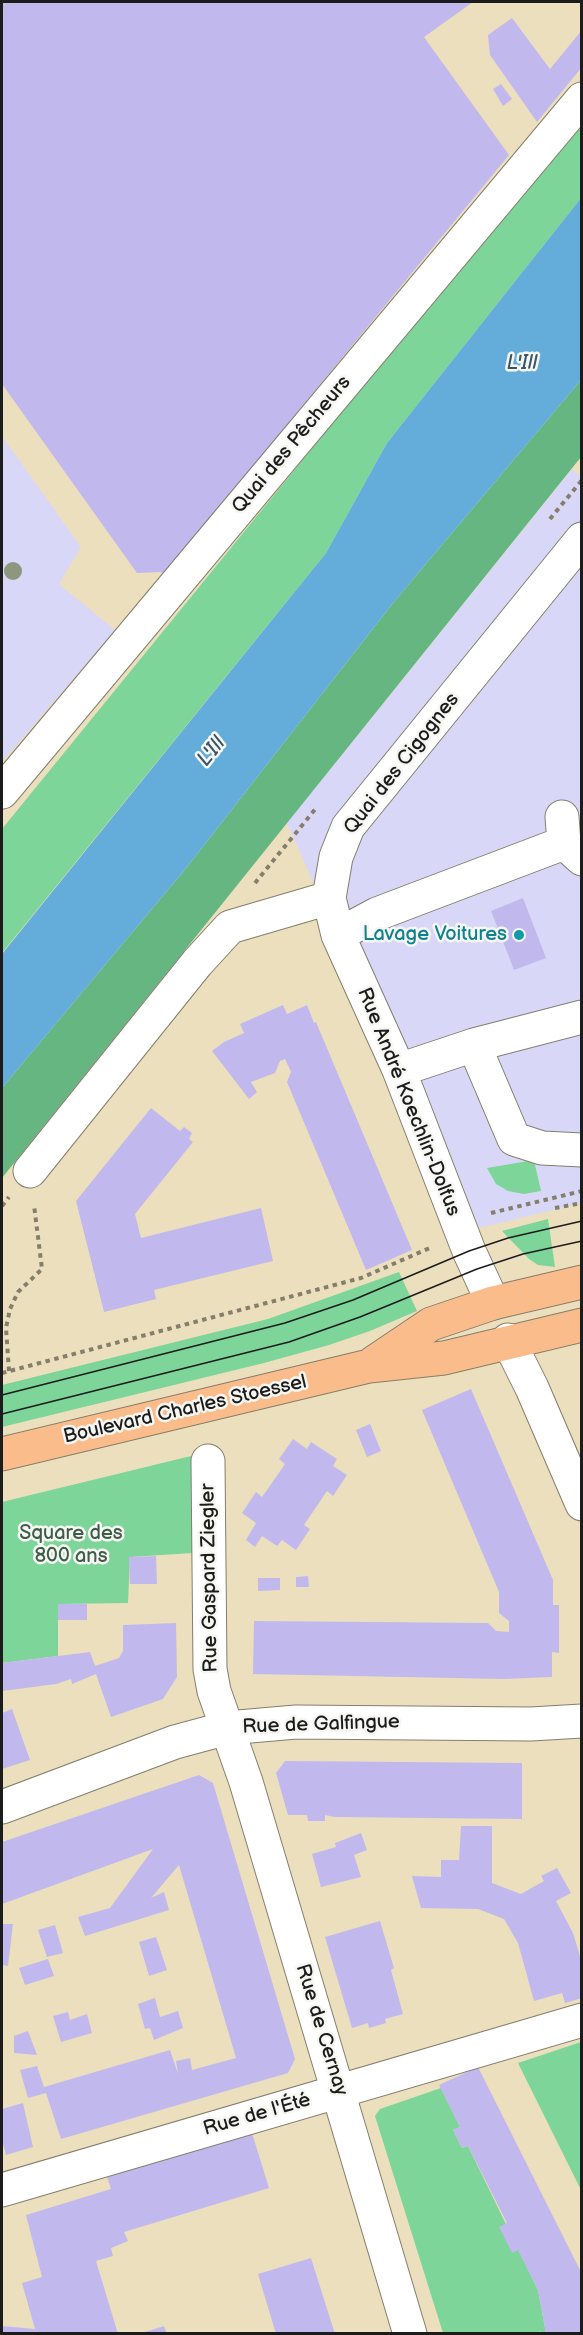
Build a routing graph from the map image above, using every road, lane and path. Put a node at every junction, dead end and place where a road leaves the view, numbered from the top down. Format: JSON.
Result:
{"nodes":[{"id":1,"x":582,"y":99,"type":"edge"},
{"id":2,"x":582,"y":538,"type":"edge"},
{"id":3,"x":2,"y":792,"type":"edge"},
{"id":4,"x":569,"y":840,"type":"edge"},
{"id":5,"x":329,"y":898,"type":"junction"},
{"id":6,"x":338,"y":934,"type":"junction"},
{"id":7,"x":582,"y":1017,"type":"edge"},
{"id":8,"x":474,"y":1045,"type":"junction"},
{"id":9,"x":399,"y":1070,"type":"junction"},
{"id":10,"x":582,"y":1150,"type":"edge"},
{"id":11,"x":30,"y":1171,"type":"joint"},
{"id":12,"x":582,"y":1191,"type":"edge"},
{"id":13,"x":582,"y":1203,"type":"edge"},
{"id":14,"x":555,"y":1208,"type":"dead end"},
{"id":15,"x":458,"y":1224,"type":"junction"},
{"id":16,"x":582,"y":1282,"type":"edge"},
{"id":17,"x":493,"y":1303,"type":"junction"},
{"id":18,"x":582,"y":1325,"type":"edge"},
{"id":19,"x":508,"y":1340,"type":"junction"},
{"id":20,"x":4,"y":1341,"type":"edge"},
{"id":21,"x":369,"y":1366,"type":"junction"},
{"id":22,"x":9,"y":1371,"type":"junction"},
{"id":23,"x":2,"y":1373,"type":"edge"},
{"id":24,"x":2,"y":1454,"type":"edge"},
{"id":25,"x":208,"y":1461,"type":"dead end"},
{"id":26,"x":582,"y":1504,"type":"edge"},
{"id":27,"x":582,"y":1721,"type":"edge"},
{"id":28,"x":227,"y":1728,"type":"junction"},
{"id":29,"x":2,"y":1807,"type":"edge"},
{"id":30,"x":582,"y":2020,"type":"edge"},
{"id":31,"x":340,"y":2091,"type":"junction"},
{"id":32,"x":2,"y":2190,"type":"edge"},
{"id":33,"x":410,"y":2334,"type":"edge"}],
"edges":[{"from":1,"to":3,"type":"street","name":"Quai des Pêcheurs"},
{"from":2,"to":5,"type":"street","name":"Quai des Cigognes"},
{"from":4,"to":6,"type":"street"},
{"from":5,"to":6,"type":"street","name":"Rue André Koechlin-Dolfus"},
{"from":5,"to":11,"type":"street"},
{"from":6,"to":9,"type":"street","name":"Rue André Koechlin-Dolfus"},
{"from":7,"to":8,"type":"street"},
{"from":8,"to":9,"type":"street"},
{"from":8,"to":10,"type":"street"},
{"from":9,"to":15,"type":"street","name":"Rue André Koechlin-Dolfus"},
{"from":11,"to":20,"type":"path"},
{"from":12,"to":15,"type":"path"},
{"from":13,"to":14,"type":"path"},
{"from":15,"to":17,"type":"street","name":"Rue André Koechlin-Dolfus"},
{"from":15,"to":22,"type":"path"},
{"from":16,"to":17,"type":"main road","name":"Boulevard Charles Stoessel"},
{"from":17,"to":19,"type":"main road"},
{"from":17,"to":21,"type":"main road","name":"Boulevard Charles Stoessel"},
{"from":18,"to":19,"type":"main road","name":"Boulevard Charles Stoessel"},
{"from":19,"to":21,"type":"main road","name":"Boulevard Charles Stoessel"},
{"from":19,"to":26,"type":"street"},
{"from":20,"to":22,"type":"path"},
{"from":21,"to":24,"type":"main road","name":"Boulevard Charles Stoessel"},
{"from":22,"to":23,"type":"path"},
{"from":25,"to":28,"type":"street","name":"Rue Gaspard Ziegler"},
{"from":27,"to":28,"type":"street","name":"Rue de Galfingue"},
{"from":28,"to":29,"type":"street","name":"Rue de Galfingue"},
{"from":28,"to":31,"type":"street","name":"Rue de Cernay"},
{"from":30,"to":31,"type":"street","name":"Rue de l'Été"},
{"from":31,"to":32,"type":"street","name":"Rue de l'Été"},
{"from":31,"to":33,"type":"street","name":"Rue de Cernay"}]}
